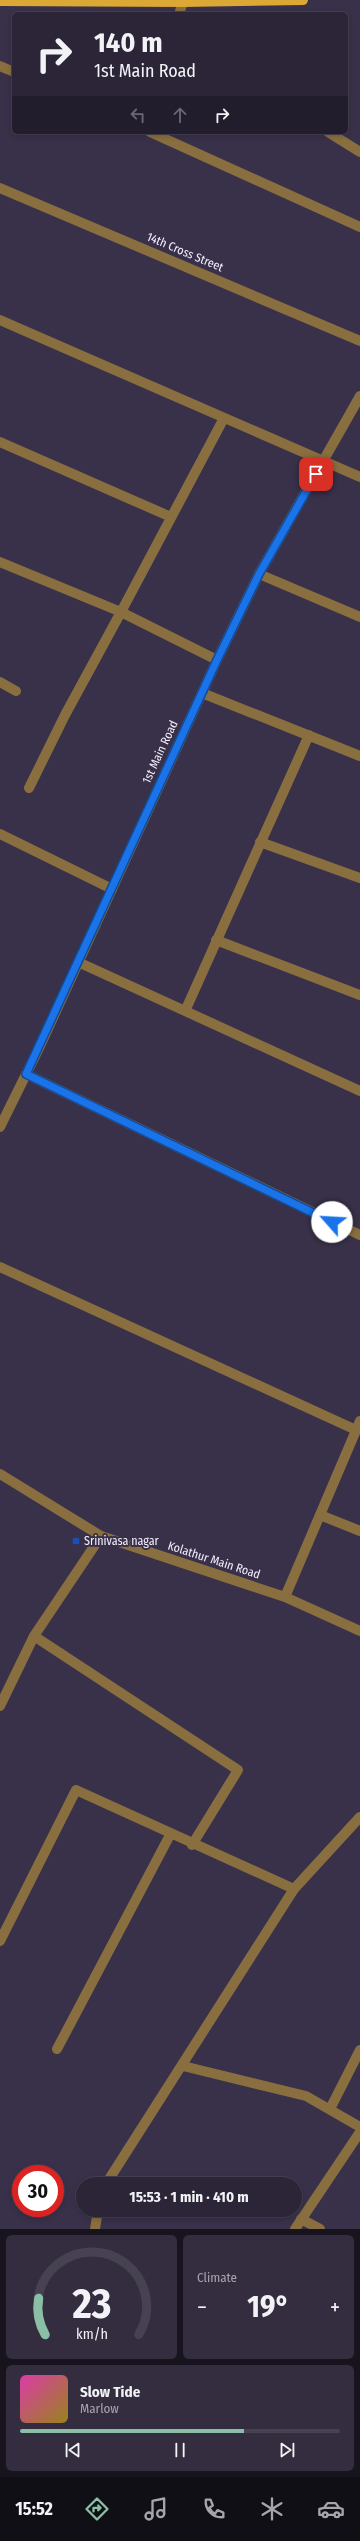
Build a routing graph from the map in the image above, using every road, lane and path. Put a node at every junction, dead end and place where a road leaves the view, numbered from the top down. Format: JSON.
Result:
{"nodes":[{"id":1,"x":303,"y":0,"type":"edge"},
{"id":2,"x":0,"y":1,"type":"edge"},
{"id":3,"x":183,"y":2,"type":"junction"},
{"id":4,"x":180,"y":12,"type":"edge"},
{"id":5,"x":0,"y":66,"type":"edge"},
{"id":6,"x":12,"y":71,"type":"edge"},
{"id":7,"x":154,"y":134,"type":"edge"},
{"id":8,"x":331,"y":134,"type":"edge"},
{"id":9,"x":360,"y":152,"type":"edge"},
{"id":10,"x":0,"y":188,"type":"edge"},
{"id":11,"x":360,"y":228,"type":"edge"},
{"id":12,"x":0,"y":320,"type":"edge"},
{"id":13,"x":360,"y":341,"type":"edge"},
{"id":14,"x":360,"y":396,"type":"edge"},
{"id":15,"x":224,"y":418,"type":"junction"},
{"id":16,"x":0,"y":442,"type":"edge"},
{"id":17,"x":323,"y":461,"type":"junction"},
{"id":18,"x":360,"y":477,"type":"edge"},
{"id":19,"x":171,"y":517,"type":"junction"},
{"id":20,"x":0,"y":562,"type":"edge"},
{"id":21,"x":259,"y":574,"type":"junction"},
{"id":22,"x":121,"y":612,"type":"junction"},
{"id":23,"x":360,"y":617,"type":"edge"},
{"id":24,"x":217,"y":660,"type":"junction"},
{"id":25,"x":0,"y":682,"type":"edge"},
{"id":26,"x":16,"y":691,"type":"dead end"},
{"id":27,"x":202,"y":693,"type":"junction"},
{"id":28,"x":309,"y":735,"type":"junction"},
{"id":29,"x":360,"y":756,"type":"edge"},
{"id":30,"x":29,"y":788,"type":"dead end"},
{"id":31,"x":0,"y":834,"type":"edge"},
{"id":32,"x":260,"y":842,"type":"junction"},
{"id":33,"x":360,"y":878,"type":"edge"},
{"id":34,"x":112,"y":889,"type":"junction"},
{"id":35,"x":216,"y":940,"type":"junction"},
{"id":36,"x":78,"y":962,"type":"junction"},
{"id":37,"x":360,"y":995,"type":"edge"},
{"id":38,"x":186,"y":1009,"type":"junction"},
{"id":39,"x":26,"y":1074,"type":"junction"},
{"id":40,"x":360,"y":1091,"type":"edge"},
{"id":41,"x":0,"y":1128,"type":"edge"},
{"id":42,"x":360,"y":1235,"type":"edge"},
{"id":43,"x":0,"y":1268,"type":"edge"},
{"id":44,"x":358,"y":1425,"type":"edge"},
{"id":45,"x":0,"y":1474,"type":"edge"},
{"id":46,"x":320,"y":1515,"type":"junction"},
{"id":47,"x":360,"y":1531,"type":"edge"},
{"id":48,"x":101,"y":1536,"type":"junction"},
{"id":49,"x":285,"y":1596,"type":"junction"},
{"id":50,"x":360,"y":1631,"type":"edge"},
{"id":51,"x":34,"y":1636,"type":"junction"},
{"id":52,"x":4,"y":1689,"type":"edge"},
{"id":53,"x":0,"y":1706,"type":"edge"},
{"id":54,"x":360,"y":1817,"type":"edge"},
{"id":55,"x":170,"y":1835,"type":"junction"},
{"id":56,"x":192,"y":1845,"type":"junction"},
{"id":57,"x":294,"y":1889,"type":"junction"},
{"id":58,"x":0,"y":1941,"type":"edge"},
{"id":59,"x":57,"y":2049,"type":"dead end"},
{"id":60,"x":360,"y":2050,"type":"edge"},
{"id":61,"x":183,"y":2066,"type":"junction"},
{"id":62,"x":330,"y":2109,"type":"junction"},
{"id":63,"x":360,"y":2127,"type":"edge"},
{"id":64,"x":360,"y":2132,"type":"edge"},
{"id":65,"x":111,"y":2177,"type":"edge"},
{"id":66,"x":97,"y":2217,"type":"edge"},
{"id":67,"x":301,"y":2219,"type":"junction"},
{"id":68,"x":95,"y":2229,"type":"edge"},
{"id":69,"x":295,"y":2229,"type":"edge"},
{"id":70,"x":320,"y":2229,"type":"edge"}],
"edges":[{"from":1,"to":3,"type":"main road"},
{"from":2,"to":3,"type":"main road"},
{"from":3,"to":4,"type":"street"},
{"from":5,"to":6,"type":"street"},
{"from":7,"to":11,"type":"street"},
{"from":8,"to":9,"type":"street"},
{"from":10,"to":13,"type":"street","name":"14th Cross Street"},
{"from":12,"to":15,"type":"street"},
{"from":14,"to":17,"type":"street","name":"1st Main Road"},
{"from":15,"to":17,"type":"street"},
{"from":15,"to":19,"type":"street"},
{"from":16,"to":19,"type":"street"},
{"from":17,"to":18,"type":"street"},
{"from":17,"to":21,"type":"street","name":"1st Main Road"},
{"from":19,"to":22,"type":"street"},
{"from":20,"to":22,"type":"street"},
{"from":21,"to":23,"type":"street"},
{"from":21,"to":24,"type":"street","name":"1st Main Road"},
{"from":22,"to":24,"type":"street"},
{"from":22,"to":30,"type":"street"},
{"from":24,"to":27,"type":"street","name":"1st Main Road"},
{"from":25,"to":26,"type":"street"},
{"from":27,"to":28,"type":"street"},
{"from":27,"to":34,"type":"street","name":"1st Main Road"},
{"from":28,"to":29,"type":"street"},
{"from":28,"to":32,"type":"street"},
{"from":31,"to":34,"type":"street"},
{"from":32,"to":33,"type":"street"},
{"from":32,"to":35,"type":"street"},
{"from":34,"to":36,"type":"street","name":"1st Main Road"},
{"from":35,"to":37,"type":"street"},
{"from":35,"to":38,"type":"street"},
{"from":36,"to":38,"type":"street"},
{"from":36,"to":39,"type":"street","name":"1st Main Road"},
{"from":38,"to":40,"type":"street"},
{"from":39,"to":41,"type":"street","name":"1st Main Road"},
{"from":39,"to":42,"type":"street"},
{"from":43,"to":44,"type":"street"},
{"from":44,"to":46,"type":"street"},
{"from":45,"to":48,"type":"street","name":"Kolathur Main Road"},
{"from":46,"to":47,"type":"street"},
{"from":46,"to":49,"type":"street"},
{"from":48,"to":49,"type":"street","name":"Kolathur Main Road"},
{"from":48,"to":51,"type":"street"},
{"from":49,"to":50,"type":"street","name":"Kolathur Main Road"},
{"from":51,"to":52,"type":"street"},
{"from":51,"to":56,"type":"street"},
{"from":52,"to":53,"type":"street"},
{"from":54,"to":57,"type":"street"},
{"from":55,"to":56,"type":"street"},
{"from":55,"to":58,"type":"street"},
{"from":55,"to":59,"type":"street"},
{"from":56,"to":57,"type":"street"},
{"from":57,"to":61,"type":"street"},
{"from":60,"to":62,"type":"street"},
{"from":61,"to":62,"type":"street"},
{"from":61,"to":65,"type":"street"},
{"from":62,"to":63,"type":"street"},
{"from":64,"to":67,"type":"street"},
{"from":66,"to":68,"type":"street"},
{"from":67,"to":69,"type":"street"},
{"from":67,"to":70,"type":"street"}]}
